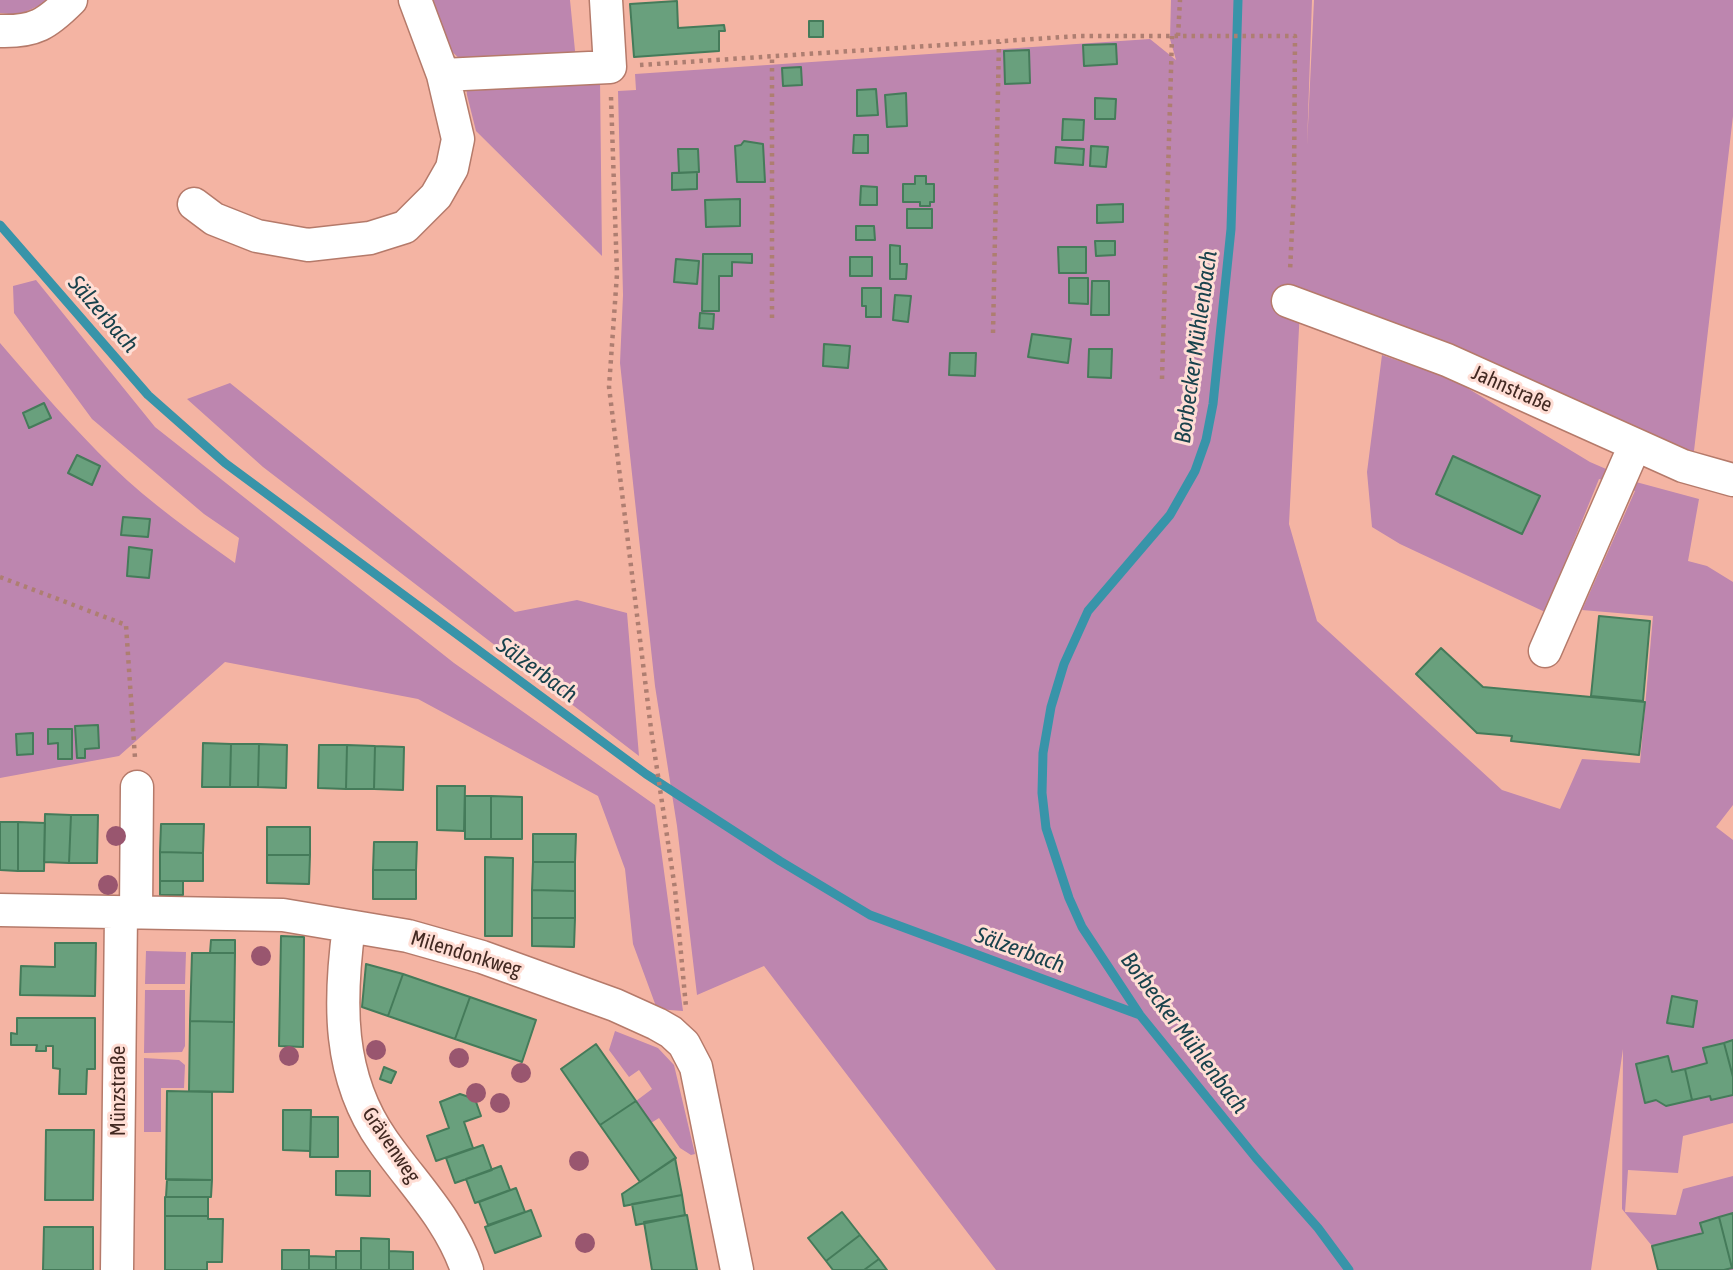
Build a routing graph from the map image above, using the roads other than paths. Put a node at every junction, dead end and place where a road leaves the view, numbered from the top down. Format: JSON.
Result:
{"nodes":[{"id":1,"x":71,"y":0,"type":"edge"},
{"id":2,"x":415,"y":0,"type":"edge"},
{"id":3,"x":606,"y":0,"type":"edge"},
{"id":4,"x":0,"y":31,"type":"edge"},
{"id":5,"x":443,"y":75,"type":"junction"},
{"id":6,"x":194,"y":204,"type":"dead end"},
{"id":7,"x":1289,"y":301,"type":"road end"},
{"id":8,"x":1625,"y":440,"type":"junction"},
{"id":9,"x":1733,"y":480,"type":"edge"},
{"id":10,"x":1545,"y":651,"type":"dead end"},
{"id":11,"x":137,"y":787,"type":"road end"},
{"id":12,"x":0,"y":910,"type":"edge"},
{"id":13,"x":129,"y":913,"type":"junction"},
{"id":14,"x":349,"y":926,"type":"junction"},
{"id":15,"x":117,"y":1270,"type":"edge"},
{"id":16,"x":467,"y":1270,"type":"edge"},
{"id":17,"x":737,"y":1270,"type":"edge"}],
"edges":[{"from":1,"to":4,"type":"street"},
{"from":2,"to":5,"type":"street"},
{"from":3,"to":5,"type":"street"},
{"from":5,"to":6,"type":"street"},
{"from":7,"to":8,"type":"street","name":"Jahnstraße"},
{"from":8,"to":9,"type":"street","name":"Jahnstraße"},
{"from":8,"to":10,"type":"street"},
{"from":11,"to":13,"type":"street","name":"Münzstraße"},
{"from":12,"to":13,"type":"street","name":"Milendonkweg"},
{"from":13,"to":14,"type":"street","name":"Milendonkweg"},
{"from":13,"to":15,"type":"street","name":"Münzstraße"},
{"from":14,"to":16,"type":"street","name":"Grävenweg"},
{"from":14,"to":17,"type":"street","name":"Milendonkweg"}]}
